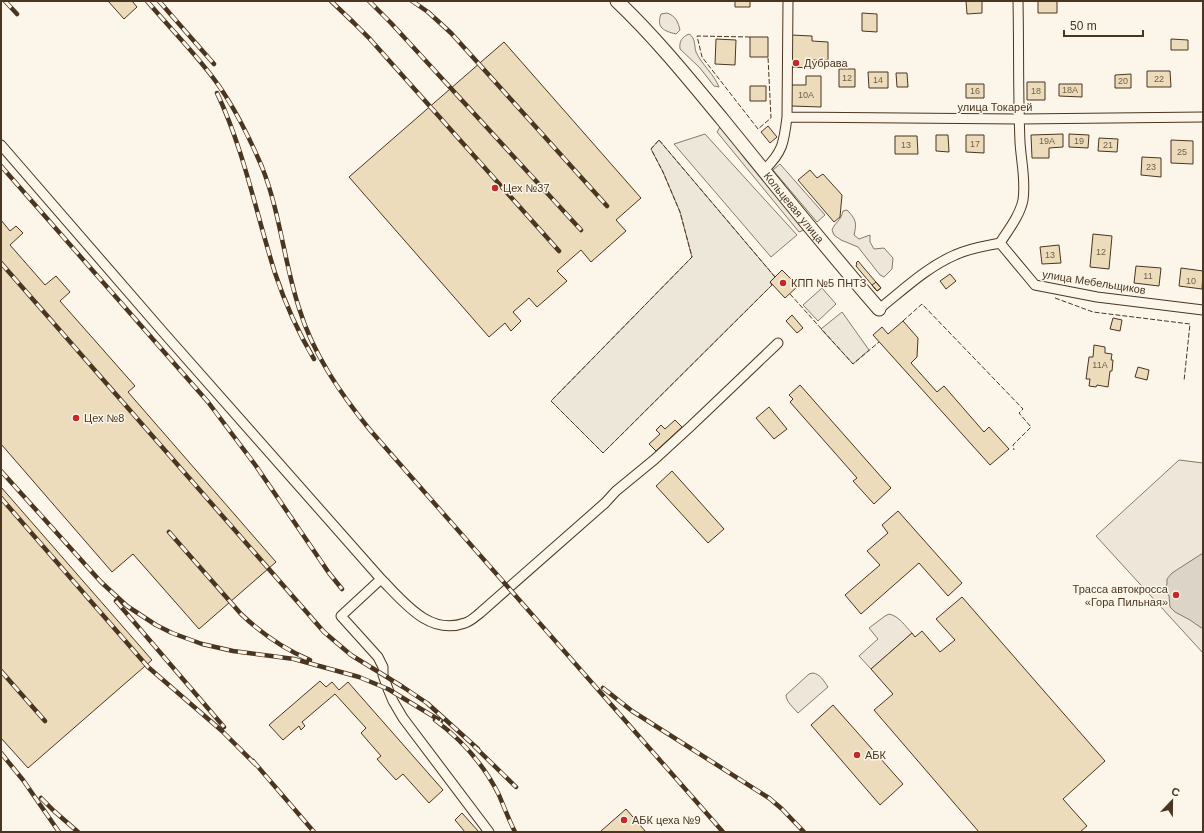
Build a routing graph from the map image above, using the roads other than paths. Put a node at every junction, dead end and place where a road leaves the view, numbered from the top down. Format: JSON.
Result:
{"nodes":[{"id":1,"x":617,"y":1,"type":"edge"},
{"id":2,"x":788,"y":1,"type":"edge"},
{"id":3,"x":1018,"y":1,"type":"edge"},
{"id":4,"x":787,"y":117,"type":"junction"},
{"id":5,"x":1203,"y":117,"type":"edge"},
{"id":6,"x":1020,"y":119,"type":"junction"},
{"id":7,"x":1,"y":145,"type":"edge"},
{"id":8,"x":764,"y":170,"type":"junction"},
{"id":9,"x":1000,"y":242,"type":"junction"},
{"id":10,"x":880,"y":309,"type":"joint"},
{"id":11,"x":1203,"y":310,"type":"edge"},
{"id":12,"x":778,"y":343,"type":"dead end"},
{"id":13,"x":381,"y":579,"type":"junction"},
{"id":14,"x":489,"y":832,"type":"edge"}],
"edges":[{"from":1,"to":8,"type":"street","name":"Кольцевая улица"},
{"from":2,"to":4,"type":"street"},
{"from":3,"to":6,"type":"street"},
{"from":4,"to":6,"type":"street","name":"улица Токарей"},
{"from":4,"to":8,"type":"street"},
{"from":5,"to":6,"type":"street","name":"улица Токарей"},
{"from":6,"to":9,"type":"street"},
{"from":7,"to":13,"type":"street"},
{"from":8,"to":10,"type":"street","name":"Кольцевая улица"},
{"from":9,"to":10,"type":"street","name":"Кольцевая улица"},
{"from":9,"to":11,"type":"street","name":"улица Мебельщиков"},
{"from":12,"to":13,"type":"street"},
{"from":13,"to":14,"type":"street"}]}
